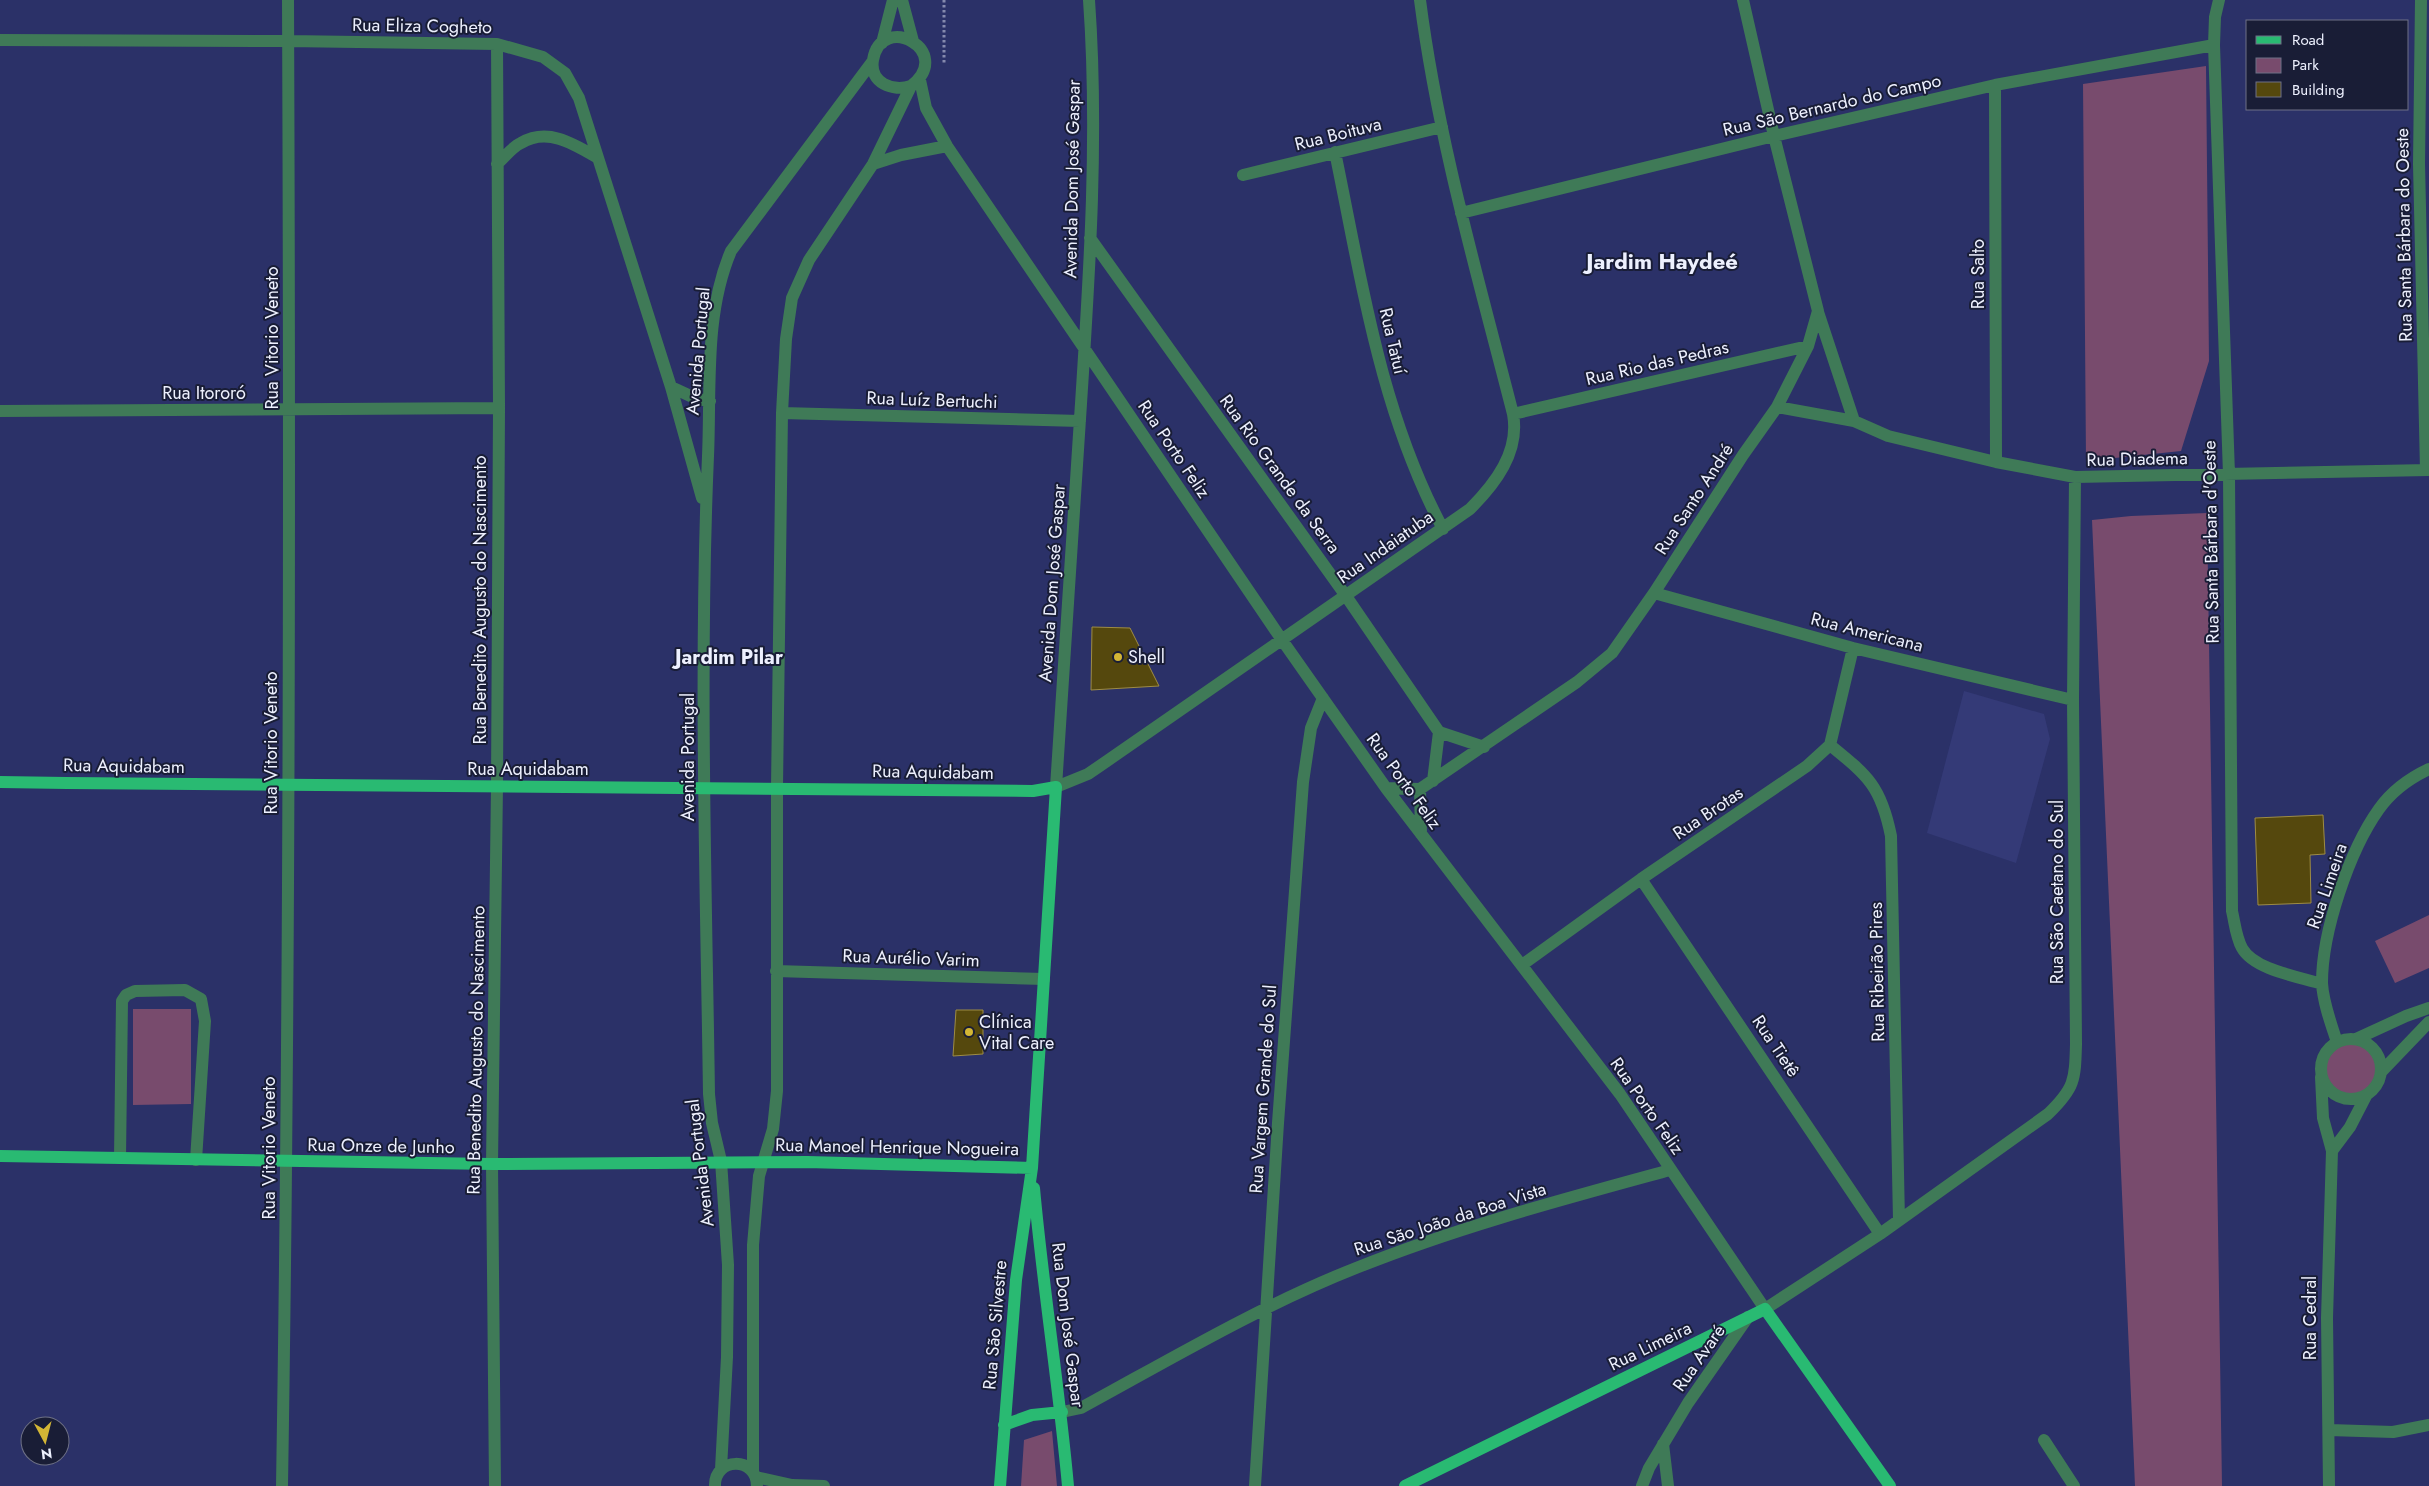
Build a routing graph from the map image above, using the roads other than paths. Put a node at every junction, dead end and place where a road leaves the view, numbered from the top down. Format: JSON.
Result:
{"nodes":[{"id":1,"x":288,"y":0,"type":"edge"},
{"id":2,"x":893,"y":0,"type":"edge"},
{"id":3,"x":902,"y":0,"type":"edge"},
{"id":4,"x":1088,"y":0,"type":"edge"},
{"id":5,"x":1420,"y":0,"type":"edge"},
{"id":6,"x":1743,"y":0,"type":"edge"},
{"id":7,"x":2218,"y":0,"type":"edge"},
{"id":8,"x":2421,"y":0,"type":"edge"},
{"id":9,"x":0,"y":40,"type":"edge"},
{"id":10,"x":288,"y":41,"type":"junction"},
{"id":11,"x":913,"y":41,"type":"junction"},
{"id":12,"x":882,"y":43,"type":"junction"},
{"id":13,"x":497,"y":44,"type":"junction"},
{"id":14,"x":2214,"y":45,"type":"junction"},
{"id":15,"x":872,"y":62,"type":"junction"},
{"id":16,"x":915,"y":83,"type":"junction"},
{"id":17,"x":1994,"y":85,"type":"junction"},
{"id":18,"x":1442,"y":127,"type":"junction"},
{"id":19,"x":1774,"y":136,"type":"junction"},
{"id":20,"x":947,"y":146,"type":"junction"},
{"id":21,"x":1335,"y":152,"type":"junction"},
{"id":22,"x":598,"y":158,"type":"junction"},
{"id":23,"x":497,"y":164,"type":"junction"},
{"id":24,"x":873,"y":164,"type":"junction"},
{"id":25,"x":1243,"y":175,"type":"dead end"},
{"id":26,"x":1461,"y":213,"type":"junction"},
{"id":27,"x":1090,"y":238,"type":"junction"},
{"id":28,"x":1818,"y":311,"type":"junction"},
{"id":29,"x":1808,"y":346,"type":"junction"},
{"id":30,"x":1085,"y":348,"type":"junction"},
{"id":31,"x":671,"y":387,"type":"junction"},
{"id":32,"x":710,"y":401,"type":"junction"},
{"id":33,"x":1777,"y":407,"type":"junction"},
{"id":34,"x":498,"y":408,"type":"junction"},
{"id":35,"x":290,"y":410,"type":"junction"},
{"id":36,"x":0,"y":411,"type":"edge"},
{"id":37,"x":782,"y":413,"type":"junction"},
{"id":38,"x":1513,"y":414,"type":"junction"},
{"id":39,"x":1080,"y":421,"type":"junction"},
{"id":40,"x":1854,"y":421,"type":"junction"},
{"id":41,"x":1996,"y":462,"type":"junction"},
{"id":42,"x":2428,"y":470,"type":"edge"},
{"id":43,"x":2229,"y":474,"type":"junction"},
{"id":44,"x":2075,"y":477,"type":"junction"},
{"id":45,"x":706,"y":510,"type":"junction"},
{"id":46,"x":1443,"y":529,"type":"junction"},
{"id":47,"x":1654,"y":593,"type":"junction"},
{"id":48,"x":1346,"y":596,"type":"junction"},
{"id":49,"x":1282,"y":640,"type":"junction"},
{"id":50,"x":1853,"y":648,"type":"junction"},
{"id":51,"x":1323,"y":698,"type":"junction"},
{"id":52,"x":2074,"y":700,"type":"junction"},
{"id":53,"x":1439,"y":732,"type":"junction"},
{"id":54,"x":1830,"y":745,"type":"junction"},
{"id":55,"x":1484,"y":747,"type":"junction"},
{"id":56,"x":2429,"y":769,"type":"edge"},
{"id":57,"x":1433,"y":781,"type":"junction"},
{"id":58,"x":0,"y":782,"type":"edge"},
{"id":59,"x":288,"y":786,"type":"junction"},
{"id":60,"x":497,"y":786,"type":"junction"},
{"id":61,"x":705,"y":786,"type":"junction"},
{"id":62,"x":776,"y":787,"type":"junction"},
{"id":63,"x":1056,"y":787,"type":"junction"},
{"id":64,"x":1386,"y":788,"type":"junction"},
{"id":65,"x":1420,"y":789,"type":"junction"},
{"id":66,"x":1420,"y":834,"type":"junction"},
{"id":67,"x":1641,"y":879,"type":"junction"},
{"id":68,"x":1522,"y":965,"type":"junction"},
{"id":69,"x":776,"y":971,"type":"junction"},
{"id":70,"x":1044,"y":980,"type":"junction"},
{"id":71,"x":2322,"y":984,"type":"junction"},
{"id":72,"x":2427,"y":1011,"type":"edge"},
{"id":73,"x":2429,"y":1022,"type":"edge"},
{"id":74,"x":2356,"y":1039,"type":"junction"},
{"id":75,"x":2337,"y":1042,"type":"junction"},
{"id":76,"x":2382,"y":1072,"type":"junction"},
{"id":77,"x":2322,"y":1077,"type":"junction"},
{"id":78,"x":2366,"y":1096,"type":"junction"},
{"id":79,"x":2332,"y":1151,"type":"junction"},
{"id":80,"x":0,"y":1156,"type":"edge"},
{"id":81,"x":120,"y":1158,"type":"junction"},
{"id":82,"x":196,"y":1160,"type":"junction"},
{"id":83,"x":721,"y":1161,"type":"junction"},
{"id":84,"x":287,"y":1162,"type":"junction"},
{"id":85,"x":762,"y":1162,"type":"junction"},
{"id":86,"x":492,"y":1164,"type":"junction"},
{"id":87,"x":1032,"y":1168,"type":"junction"},
{"id":88,"x":1670,"y":1170,"type":"junction"},
{"id":89,"x":1899,"y":1220,"type":"junction"},
{"id":90,"x":1880,"y":1234,"type":"junction"},
{"id":91,"x":1267,"y":1307,"type":"junction"},
{"id":92,"x":1764,"y":1309,"type":"junction"},
{"id":93,"x":1748,"y":1317,"type":"junction"},
{"id":94,"x":1062,"y":1412,"type":"junction"},
{"id":95,"x":1004,"y":1425,"type":"junction"},
{"id":96,"x":2429,"y":1426,"type":"edge"},
{"id":97,"x":2329,"y":1430,"type":"junction"},
{"id":98,"x":2044,"y":1440,"type":"dead end"},
{"id":99,"x":1663,"y":1444,"type":"junction"},
{"id":100,"x":721,"y":1469,"type":"junction"},
{"id":101,"x":755,"y":1478,"type":"edge"},
{"id":102,"x":788,"y":1485,"type":"edge"},
{"id":103,"x":282,"y":1486,"type":"edge"},
{"id":104,"x":495,"y":1486,"type":"edge"},
{"id":105,"x":716,"y":1486,"type":"edge"},
{"id":106,"x":824,"y":1486,"type":"edge"},
{"id":107,"x":1000,"y":1486,"type":"edge"},
{"id":108,"x":1068,"y":1486,"type":"edge"},
{"id":109,"x":1255,"y":1486,"type":"edge"},
{"id":110,"x":1405,"y":1486,"type":"edge"},
{"id":111,"x":1642,"y":1486,"type":"edge"},
{"id":112,"x":1668,"y":1486,"type":"edge"},
{"id":113,"x":1890,"y":1486,"type":"edge"},
{"id":114,"x":2074,"y":1486,"type":"edge"},
{"id":115,"x":2329,"y":1486,"type":"edge"}],
"edges":[{"from":1,"to":10,"type":"street","name":"Rua Vitorio Veneto"},
{"from":2,"to":12,"type":"street"},
{"from":3,"to":11,"type":"street"},
{"from":4,"to":27,"type":"street","name":"Avenida Dom José Gaspar"},
{"from":5,"to":18,"type":"street","name":"Rua Indaiatuba"},
{"from":6,"to":19,"type":"street"},
{"from":7,"to":14,"type":"street","name":"Rua Santa Bárbara d'Oeste"},
{"from":8,"to":42,"type":"street","name":"Rua Santa Bárbara do Oeste"},
{"from":9,"to":10,"type":"street","name":"Rua Eliza Cogheto"},
{"from":10,"to":13,"type":"street","name":"Rua Eliza Cogheto"},
{"from":10,"to":35,"type":"street","name":"Rua Vitorio Veneto"},
{"from":11,"to":12,"type":"street"},
{"from":11,"to":16,"type":"street"},
{"from":12,"to":15,"type":"street"},
{"from":13,"to":22,"type":"street","name":"Rua Eliza Cogheto"},
{"from":13,"to":23,"type":"street","name":"Rua Benedito Augusto do Nascimento"},
{"from":14,"to":17,"type":"street","name":"Rua São Bernardo do Campo"},
{"from":14,"to":43,"type":"street","name":"Rua Santa Bárbara d'Oeste"},
{"from":15,"to":16,"type":"street"},
{"from":15,"to":32,"type":"street","name":"Avenida Portugal"},
{"from":16,"to":20,"type":"street","name":"Rua Porto Feliz"},
{"from":16,"to":24,"type":"street"},
{"from":17,"to":19,"type":"street","name":"Rua São Bernardo do Campo"},
{"from":17,"to":41,"type":"street","name":"Rua Salto"},
{"from":18,"to":21,"type":"street","name":"Rua Boituva"},
{"from":18,"to":26,"type":"street","name":"Rua Indaiatuba"},
{"from":19,"to":26,"type":"street","name":"Rua São Bernardo do Campo"},
{"from":19,"to":28,"type":"street"},
{"from":20,"to":24,"type":"street"},
{"from":20,"to":30,"type":"street","name":"Rua Porto Feliz"},
{"from":21,"to":25,"type":"street","name":"Rua Boituva"},
{"from":21,"to":46,"type":"street","name":"Rua Tatuí"},
{"from":22,"to":23,"type":"street"},
{"from":22,"to":31,"type":"street","name":"Rua Eliza Cogheto"},
{"from":23,"to":34,"type":"street","name":"Rua Benedito Augusto do Nascimento"},
{"from":24,"to":37,"type":"street"},
{"from":26,"to":38,"type":"street","name":"Rua Indaiatuba"},
{"from":27,"to":30,"type":"street","name":"Avenida Dom José Gaspar"},
{"from":27,"to":48,"type":"street","name":"Rua Rio Grande da Serra"},
{"from":28,"to":29,"type":"street","name":"Rua Santo André"},
{"from":28,"to":40,"type":"street"},
{"from":29,"to":33,"type":"street","name":"Rua Santo André"},
{"from":29,"to":38,"type":"street","name":"Rua Rio das Pedras"},
{"from":30,"to":39,"type":"street","name":"Avenida Dom José Gaspar"},
{"from":30,"to":49,"type":"street","name":"Rua Porto Feliz"},
{"from":31,"to":32,"type":"street"},
{"from":31,"to":45,"type":"street","name":"Rua Eliza Cogheto"},
{"from":32,"to":45,"type":"street","name":"Avenida Portugal"},
{"from":33,"to":40,"type":"street","name":"Rua Diadema"},
{"from":33,"to":47,"type":"street","name":"Rua Santo André"},
{"from":34,"to":35,"type":"street","name":"Rua Itororó"},
{"from":34,"to":60,"type":"street","name":"Rua Benedito Augusto do Nascimento"},
{"from":35,"to":36,"type":"street","name":"Rua Itororó"},
{"from":35,"to":59,"type":"street","name":"Rua Vitorio Veneto"},
{"from":37,"to":39,"type":"street","name":"Rua Luíz Bertuchi"},
{"from":37,"to":62,"type":"street"},
{"from":38,"to":46,"type":"street","name":"Rua Indaiatuba"},
{"from":39,"to":63,"type":"street","name":"Avenida Dom José Gaspar"},
{"from":40,"to":41,"type":"street","name":"Rua Diadema"},
{"from":41,"to":44,"type":"street","name":"Rua Diadema"},
{"from":42,"to":43,"type":"street","name":"Rua Diadema"},
{"from":43,"to":44,"type":"street","name":"Rua Diadema"},
{"from":43,"to":71,"type":"street","name":"Rua Santa Bárbara d'Oeste"},
{"from":44,"to":52,"type":"street","name":"Rua São Caetano do Sul"},
{"from":45,"to":61,"type":"street","name":"Avenida Portugal"},
{"from":46,"to":48,"type":"street","name":"Rua Indaiatuba"},
{"from":47,"to":50,"type":"street","name":"Rua Americana"},
{"from":47,"to":55,"type":"street","name":"Rua Santo André"},
{"from":48,"to":49,"type":"street","name":"Rua Indaiatuba"},
{"from":48,"to":53,"type":"street","name":"Rua Rio Grande da Serra"},
{"from":49,"to":51,"type":"street","name":"Rua Porto Feliz"},
{"from":49,"to":63,"type":"street","name":"Rua Indaiatuba"},
{"from":50,"to":52,"type":"street","name":"Rua Americana"},
{"from":50,"to":54,"type":"street"},
{"from":51,"to":64,"type":"street","name":"Rua Porto Feliz"},
{"from":51,"to":91,"type":"street","name":"Rua Vargem Grande do Sul"},
{"from":52,"to":89,"type":"street","name":"Rua São Caetano do Sul"},
{"from":53,"to":55,"type":"street"},
{"from":53,"to":57,"type":"street"},
{"from":54,"to":67,"type":"street","name":"Rua Brotas"},
{"from":54,"to":89,"type":"street","name":"Rua Ribeirão Pires"},
{"from":55,"to":57,"type":"street","name":"Rua Santo André"},
{"from":56,"to":71,"type":"street","name":"Rua Limeira"},
{"from":57,"to":65,"type":"street","name":"Rua Santo André"},
{"from":58,"to":59,"type":"main road","name":"Rua Aquidabam"},
{"from":59,"to":60,"type":"main road","name":"Rua Aquidabam"},
{"from":59,"to":84,"type":"street","name":"Rua Vitorio Veneto"},
{"from":60,"to":61,"type":"main road","name":"Rua Aquidabam"},
{"from":60,"to":86,"type":"street","name":"Rua Benedito Augusto do Nascimento"},
{"from":61,"to":62,"type":"main road","name":"Rua Aquidabam"},
{"from":61,"to":83,"type":"street","name":"Avenida Portugal"},
{"from":62,"to":63,"type":"main road","name":"Rua Aquidabam"},
{"from":62,"to":69,"type":"street"},
{"from":63,"to":70,"type":"main road","name":"Avenida Dom José Gaspar"},
{"from":64,"to":65,"type":"street"},
{"from":64,"to":66,"type":"street","name":"Rua Porto Feliz"},
{"from":65,"to":66,"type":"street"},
{"from":66,"to":68,"type":"street","name":"Rua Porto Feliz"},
{"from":67,"to":68,"type":"street","name":"Rua Brotas"},
{"from":67,"to":90,"type":"street","name":"Rua Tietê"},
{"from":68,"to":88,"type":"street","name":"Rua Porto Feliz"},
{"from":69,"to":70,"type":"street","name":"Rua Aurélio Varim"},
{"from":69,"to":85,"type":"street"},
{"from":70,"to":87,"type":"main road","name":"Avenida Dom José Gaspar"},
{"from":71,"to":75,"type":"street","name":"Rua Limeira"},
{"from":72,"to":74,"type":"street"},
{"from":73,"to":76,"type":"street"},
{"from":74,"to":75,"type":"street"},
{"from":74,"to":76,"type":"street"},
{"from":75,"to":77,"type":"street"},
{"from":76,"to":78,"type":"street"},
{"from":77,"to":78,"type":"street"},
{"from":77,"to":79,"type":"street","name":"Rua Cedral"},
{"from":78,"to":79,"type":"street"},
{"from":79,"to":97,"type":"street","name":"Rua Cedral"},
{"from":80,"to":81,"type":"main road","name":"Rua Onze de Junho"},
{"from":81,"to":82,"type":"main road","name":"Rua Onze de Junho"},
{"from":81,"to":82,"type":"street"},
{"from":82,"to":84,"type":"main road","name":"Rua Onze de Junho"},
{"from":83,"to":85,"type":"main road","name":"Rua Onze de Junho"},
{"from":83,"to":86,"type":"main road","name":"Rua Onze de Junho"},
{"from":83,"to":100,"type":"street","name":"Avenida Portugal"},
{"from":84,"to":86,"type":"main road","name":"Rua Onze de Junho"},
{"from":84,"to":103,"type":"street","name":"Rua Vitorio Veneto"},
{"from":85,"to":87,"type":"main road","name":"Rua Manoel Henrique Nogueira"},
{"from":85,"to":101,"type":"street"},
{"from":86,"to":104,"type":"street","name":"Rua Benedito Augusto do Nascimento"},
{"from":87,"to":94,"type":"main road","name":"Rua Dom José Gaspar"},
{"from":87,"to":95,"type":"main road","name":"Rua São Silvestre"},
{"from":88,"to":91,"type":"street","name":"Rua São João da Boa Vista"},
{"from":88,"to":92,"type":"street","name":"Rua Porto Feliz"},
{"from":89,"to":90,"type":"street","name":"Rua Limeira"},
{"from":90,"to":92,"type":"street","name":"Rua Limeira"},
{"from":91,"to":94,"type":"street","name":"Rua São João da Boa Vista"},
{"from":91,"to":109,"type":"street","name":"Rua Vargem Grande do Sul"},
{"from":92,"to":93,"type":"main road","name":"Rua Limeira"},
{"from":92,"to":113,"type":"main road","name":"Rua Porto Feliz"},
{"from":93,"to":99,"type":"street","name":"Rua Avaré"},
{"from":93,"to":110,"type":"main road","name":"Rua Limeira"},
{"from":94,"to":95,"type":"main road"},
{"from":94,"to":108,"type":"main road","name":"Rua Dom José Gaspar"},
{"from":95,"to":107,"type":"main road","name":"Rua São Silvestre"},
{"from":96,"to":97,"type":"street"},
{"from":97,"to":115,"type":"street","name":"Rua Cedral"},
{"from":98,"to":114,"type":"street"},
{"from":99,"to":111,"type":"street","name":"Rua Avaré"},
{"from":99,"to":112,"type":"street"},
{"from":100,"to":101,"type":"street"},
{"from":100,"to":105,"type":"street","name":"Avenida Portugal"},
{"from":101,"to":102,"type":"street"},
{"from":102,"to":106,"type":"street"}]}
